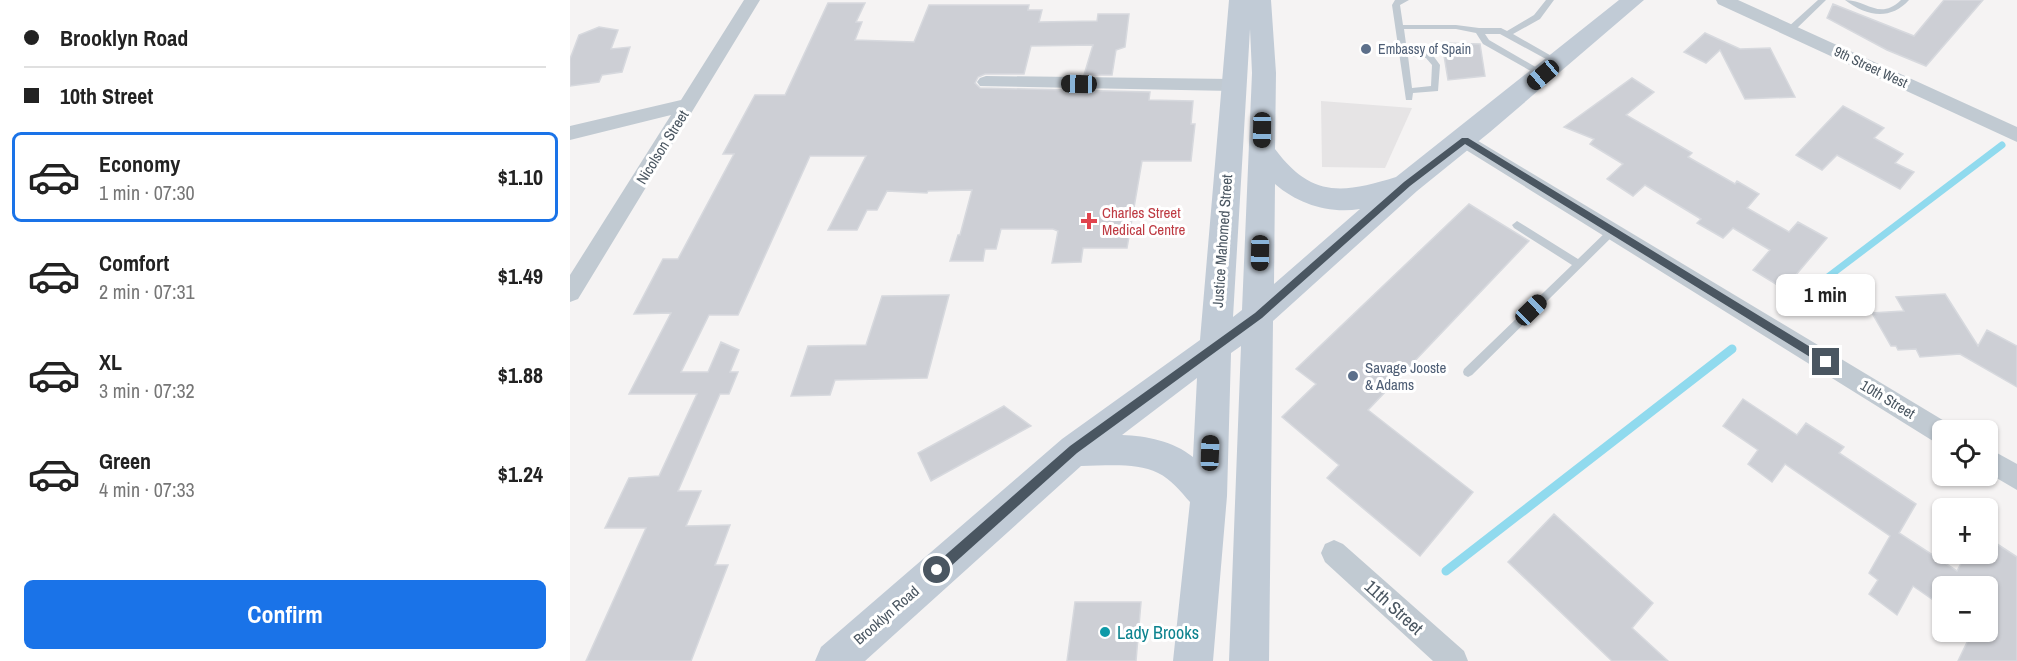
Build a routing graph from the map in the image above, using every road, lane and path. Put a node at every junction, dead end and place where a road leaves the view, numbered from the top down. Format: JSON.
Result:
{"nodes":[{"id":1,"x":752,"y":0,"type":"edge"},
{"id":2,"x":1240,"y":0,"type":"edge"},
{"id":3,"x":1260,"y":0,"type":"edge"},
{"id":4,"x":1406,"y":0,"type":"edge"},
{"id":5,"x":1550,"y":0,"type":"edge"},
{"id":6,"x":1633,"y":0,"type":"edge"},
{"id":7,"x":1724,"y":0,"type":"edge"},
{"id":8,"x":1821,"y":0,"type":"edge"},
{"id":9,"x":1849,"y":0,"type":"edge"},
{"id":10,"x":1905,"y":0,"type":"edge"},
{"id":11,"x":1400,"y":27,"type":"junction"},
{"id":12,"x":1790,"y":30,"type":"junction"},
{"id":13,"x":1479,"y":31,"type":"junction"},
{"id":14,"x":1506,"y":34,"type":"junction"},
{"id":15,"x":1404,"y":54,"type":"junction"},
{"id":16,"x":1550,"y":69,"type":"junction"},
{"id":17,"x":987,"y":82,"type":"dead end"},
{"id":18,"x":1232,"y":85,"type":"junction"},
{"id":19,"x":689,"y":104,"type":"junction"},
{"id":20,"x":570,"y":133,"type":"edge"},
{"id":21,"x":2017,"y":135,"type":"edge"},
{"id":22,"x":1465,"y":140,"type":"junction"},
{"id":23,"x":1262,"y":149,"type":"junction"},
{"id":24,"x":1407,"y":184,"type":"junction"},
{"id":25,"x":1517,"y":225,"type":"dead end"},
{"id":26,"x":1613,"y":231,"type":"junction"},
{"id":27,"x":1579,"y":264,"type":"junction"},
{"id":28,"x":570,"y":293,"type":"edge"},
{"id":29,"x":1259,"y":315,"type":"junction"},
{"id":30,"x":1215,"y":348,"type":"junction"},
{"id":31,"x":1468,"y":372,"type":"dead end"},
{"id":32,"x":1932,"y":427,"type":"edge"},
{"id":33,"x":1074,"y":450,"type":"junction"},
{"id":34,"x":1998,"y":466,"type":"edge"},
{"id":35,"x":2017,"y":478,"type":"edge"},
{"id":36,"x":1209,"y":496,"type":"junction"},
{"id":37,"x":1334,"y":553,"type":"dead end"},
{"id":38,"x":835,"y":661,"type":"edge"},
{"id":39,"x":1193,"y":661,"type":"edge"},
{"id":40,"x":1249,"y":661,"type":"edge"},
{"id":41,"x":1454,"y":661,"type":"edge"}],
"edges":[{"from":1,"to":19,"type":"street","name":"Nicolson Street"},
{"from":2,"to":18,"type":"main road","name":"Justice Mahomed Street"},
{"from":3,"to":23,"type":"main road"},
{"from":4,"to":11,"type":"lane"},
{"from":5,"to":14,"type":"lane"},
{"from":6,"to":16,"type":"main road","name":"Brooklyn Road"},
{"from":7,"to":12,"type":"street","name":"9th Street West"},
{"from":8,"to":12,"type":"lane"},
{"from":9,"to":10,"type":"lane"},
{"from":11,"to":13,"type":"lane"},
{"from":11,"to":15,"type":"lane"},
{"from":12,"to":21,"type":"street","name":"9th Street West"},
{"from":13,"to":14,"type":"lane"},
{"from":13,"to":16,"type":"lane"},
{"from":14,"to":16,"type":"lane"},
{"from":15,"to":15,"type":"lane"},
{"from":16,"to":22,"type":"main road","name":"Brooklyn Road"},
{"from":17,"to":18,"type":"street"},
{"from":18,"to":30,"type":"main road","name":"Justice Mahomed Street"},
{"from":19,"to":20,"type":"street"},
{"from":19,"to":28,"type":"street","name":"Nicolson Street"},
{"from":22,"to":24,"type":"main road","name":"Brooklyn Road"},
{"from":22,"to":26,"type":"street","name":"10th Street"},
{"from":23,"to":24,"type":"main road"},
{"from":23,"to":29,"type":"main road"},
{"from":24,"to":29,"type":"main road","name":"Brooklyn Road"},
{"from":25,"to":27,"type":"lane"},
{"from":26,"to":27,"type":"lane"},
{"from":26,"to":32,"type":"street","name":"10th Street"},
{"from":27,"to":31,"type":"lane"},
{"from":29,"to":30,"type":"main road","name":"Brooklyn Road"},
{"from":29,"to":40,"type":"main road"},
{"from":30,"to":33,"type":"main road","name":"Brooklyn Road"},
{"from":30,"to":36,"type":"main road","name":"Justice Mahomed Street"},
{"from":33,"to":36,"type":"main road"},
{"from":33,"to":38,"type":"main road","name":"Brooklyn Road"},
{"from":34,"to":35,"type":"street"},
{"from":36,"to":39,"type":"main road","name":"Justice Mahomed Street"},
{"from":37,"to":41,"type":"street","name":"11th Street"}]}
